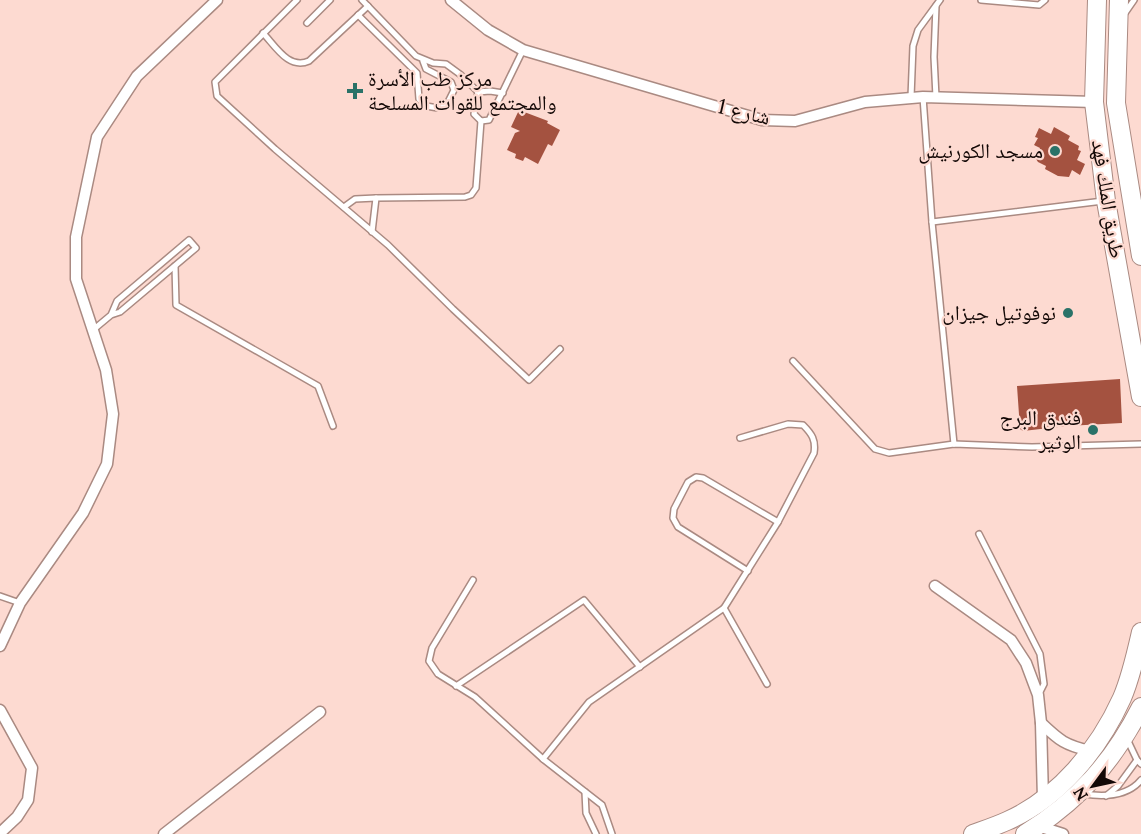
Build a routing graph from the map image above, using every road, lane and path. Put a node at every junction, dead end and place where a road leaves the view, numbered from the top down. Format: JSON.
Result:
{"nodes":[{"id":1,"x":217,"y":0,"type":"edge"},
{"id":2,"x":297,"y":0,"type":"edge"},
{"id":3,"x":330,"y":0,"type":"edge"},
{"id":4,"x":362,"y":0,"type":"edge"},
{"id":5,"x":451,"y":0,"type":"edge"},
{"id":6,"x":981,"y":0,"type":"edge"},
{"id":7,"x":1045,"y":0,"type":"edge"},
{"id":8,"x":1097,"y":0,"type":"edge"},
{"id":9,"x":1119,"y":0,"type":"edge"},
{"id":10,"x":1134,"y":0,"type":"edge"},
{"id":11,"x":938,"y":2,"type":"edge"},
{"id":12,"x":368,"y":6,"type":"junction"},
{"id":13,"x":358,"y":15,"type":"junction"},
{"id":14,"x":1119,"y":21,"type":"junction"},
{"id":15,"x":307,"y":23,"type":"dead end"},
{"id":16,"x":263,"y":33,"type":"junction"},
{"id":17,"x":523,"y":50,"type":"junction"},
{"id":18,"x":423,"y":61,"type":"junction"},
{"id":19,"x":478,"y":92,"type":"junction"},
{"id":20,"x":502,"y":93,"type":"junction"},
{"id":21,"x":917,"y":97,"type":"junction"},
{"id":22,"x":936,"y":97,"type":"junction"},
{"id":23,"x":1094,"y":102,"type":"junction"},
{"id":24,"x":1116,"y":103,"type":"junction"},
{"id":25,"x":481,"y":121,"type":"junction"},
{"id":26,"x":376,"y":198,"type":"junction"},
{"id":27,"x":1106,"y":201,"type":"junction"},
{"id":28,"x":344,"y":207,"type":"junction"},
{"id":29,"x":932,"y":222,"type":"junction"},
{"id":30,"x":372,"y":232,"type":"junction"},
{"id":31,"x":1141,"y":256,"type":"edge"},
{"id":32,"x":175,"y":266,"type":"junction"},
{"id":33,"x":111,"y":315,"type":"junction"},
{"id":34,"x":93,"y":330,"type":"junction"},
{"id":35,"x":560,"y":349,"type":"dead end"},
{"id":36,"x":793,"y":361,"type":"dead end"},
{"id":37,"x":1141,"y":397,"type":"edge"},
{"id":38,"x":333,"y":426,"type":"dead end"},
{"id":39,"x":740,"y":438,"type":"dead end"},
{"id":40,"x":954,"y":444,"type":"junction"},
{"id":41,"x":1141,"y":444,"type":"edge"},
{"id":42,"x":778,"y":522,"type":"junction"},
{"id":43,"x":979,"y":534,"type":"dead end"},
{"id":44,"x":748,"y":571,"type":"junction"},
{"id":45,"x":473,"y":580,"type":"dead end"},
{"id":46,"x":935,"y":585,"type":"dead end"},
{"id":47,"x":0,"y":596,"type":"edge"},
{"id":48,"x":20,"y":603,"type":"junction"},
{"id":49,"x":724,"y":608,"type":"junction"},
{"id":50,"x":1141,"y":632,"type":"edge"},
{"id":51,"x":0,"y":646,"type":"edge"},
{"id":52,"x":640,"y":667,"type":"junction"},
{"id":53,"x":767,"y":684,"type":"dead end"},
{"id":54,"x":456,"y":686,"type":"junction"},
{"id":55,"x":1038,"y":695,"type":"junction"},
{"id":56,"x":1141,"y":707,"type":"edge"},
{"id":57,"x":0,"y":710,"type":"edge"},
{"id":58,"x":320,"y":712,"type":"dead end"},
{"id":59,"x":1041,"y":723,"type":"junction"},
{"id":60,"x":1126,"y":737,"type":"junction"},
{"id":61,"x":1090,"y":752,"type":"junction"},
{"id":62,"x":543,"y":759,"type":"junction"},
{"id":63,"x":1139,"y":761,"type":"edge"},
{"id":64,"x":1141,"y":780,"type":"edge"},
{"id":65,"x":585,"y":792,"type":"junction"},
{"id":66,"x":1080,"y":794,"type":"junction"},
{"id":67,"x":1105,"y":797,"type":"junction"},
{"id":68,"x":1043,"y":799,"type":"junction"},
{"id":69,"x":1032,"y":830,"type":"edge"},
{"id":70,"x":0,"y":833,"type":"edge"},
{"id":71,"x":164,"y":834,"type":"edge"},
{"id":72,"x":596,"y":834,"type":"edge"},
{"id":73,"x":612,"y":834,"type":"edge"},
{"id":74,"x":973,"y":834,"type":"edge"},
{"id":75,"x":1063,"y":834,"type":"edge"}],
"edges":[{"from":1,"to":34,"type":"street"},
{"from":2,"to":16,"type":"lane"},
{"from":3,"to":15,"type":"lane"},
{"from":4,"to":12,"type":"lane"},
{"from":5,"to":17,"type":"street","name":"شارع 1"},
{"from":6,"to":7,"type":"lane"},
{"from":8,"to":23,"type":"main road","name":"طريق الملك فهد"},
{"from":9,"to":14,"type":"main road","name":"طريق الملك فهد"},
{"from":10,"to":14,"type":"lane"},
{"from":11,"to":21,"type":"lane"},
{"from":11,"to":22,"type":"lane"},
{"from":12,"to":13,"type":"lane"},
{"from":12,"to":18,"type":"lane"},
{"from":13,"to":16,"type":"lane"},
{"from":13,"to":18,"type":"lane"},
{"from":14,"to":24,"type":"main road","name":"طريق الملك فهد"},
{"from":16,"to":28,"type":"lane"},
{"from":17,"to":20,"type":"lane"},
{"from":17,"to":21,"type":"street","name":"شارع 1"},
{"from":18,"to":19,"type":"lane"},
{"from":19,"to":20,"type":"lane"},
{"from":19,"to":25,"type":"lane"},
{"from":20,"to":25,"type":"lane"},
{"from":21,"to":22,"type":"street","name":"شارع 1"},
{"from":21,"to":29,"type":"lane"},
{"from":22,"to":23,"type":"street","name":"شارع 1"},
{"from":23,"to":24,"type":"main road"},
{"from":23,"to":27,"type":"main road","name":"طريق الملك فهد"},
{"from":24,"to":31,"type":"main road","name":"طريق الملك فهد"},
{"from":25,"to":26,"type":"lane"},
{"from":26,"to":28,"type":"lane"},
{"from":26,"to":30,"type":"lane"},
{"from":27,"to":29,"type":"lane"},
{"from":27,"to":37,"type":"main road","name":"طريق الملك فهد"},
{"from":28,"to":30,"type":"lane"},
{"from":29,"to":40,"type":"lane"},
{"from":30,"to":35,"type":"lane"},
{"from":32,"to":33,"type":"lane"},
{"from":32,"to":33,"type":"lane"},
{"from":32,"to":38,"type":"lane"},
{"from":33,"to":34,"type":"lane"},
{"from":34,"to":48,"type":"street"},
{"from":36,"to":40,"type":"lane"},
{"from":39,"to":42,"type":"lane"},
{"from":40,"to":41,"type":"lane"},
{"from":42,"to":44,"type":"lane"},
{"from":42,"to":44,"type":"lane"},
{"from":43,"to":55,"type":"lane"},
{"from":44,"to":49,"type":"lane"},
{"from":45,"to":54,"type":"lane"},
{"from":46,"to":55,"type":"street"},
{"from":47,"to":48,"type":"lane"},
{"from":48,"to":51,"type":"street"},
{"from":49,"to":52,"type":"lane"},
{"from":49,"to":53,"type":"lane"},
{"from":50,"to":61,"type":"main road"},
{"from":52,"to":54,"type":"lane"},
{"from":52,"to":62,"type":"lane"},
{"from":54,"to":62,"type":"lane"},
{"from":55,"to":59,"type":"street"},
{"from":56,"to":60,"type":"main road"},
{"from":57,"to":70,"type":"street"},
{"from":58,"to":71,"type":"street"},
{"from":59,"to":61,"type":"street"},
{"from":59,"to":68,"type":"street"},
{"from":60,"to":63,"type":"lane"},
{"from":60,"to":66,"type":"main road"},
{"from":61,"to":68,"type":"main road"},
{"from":62,"to":65,"type":"lane"},
{"from":63,"to":67,"type":"lane"},
{"from":64,"to":67,"type":"lane"},
{"from":65,"to":72,"type":"lane"},
{"from":65,"to":73,"type":"lane"},
{"from":66,"to":67,"type":"lane"},
{"from":66,"to":69,"type":"main road"},
{"from":68,"to":74,"type":"main road"},
{"from":69,"to":75,"type":"street"}]}
